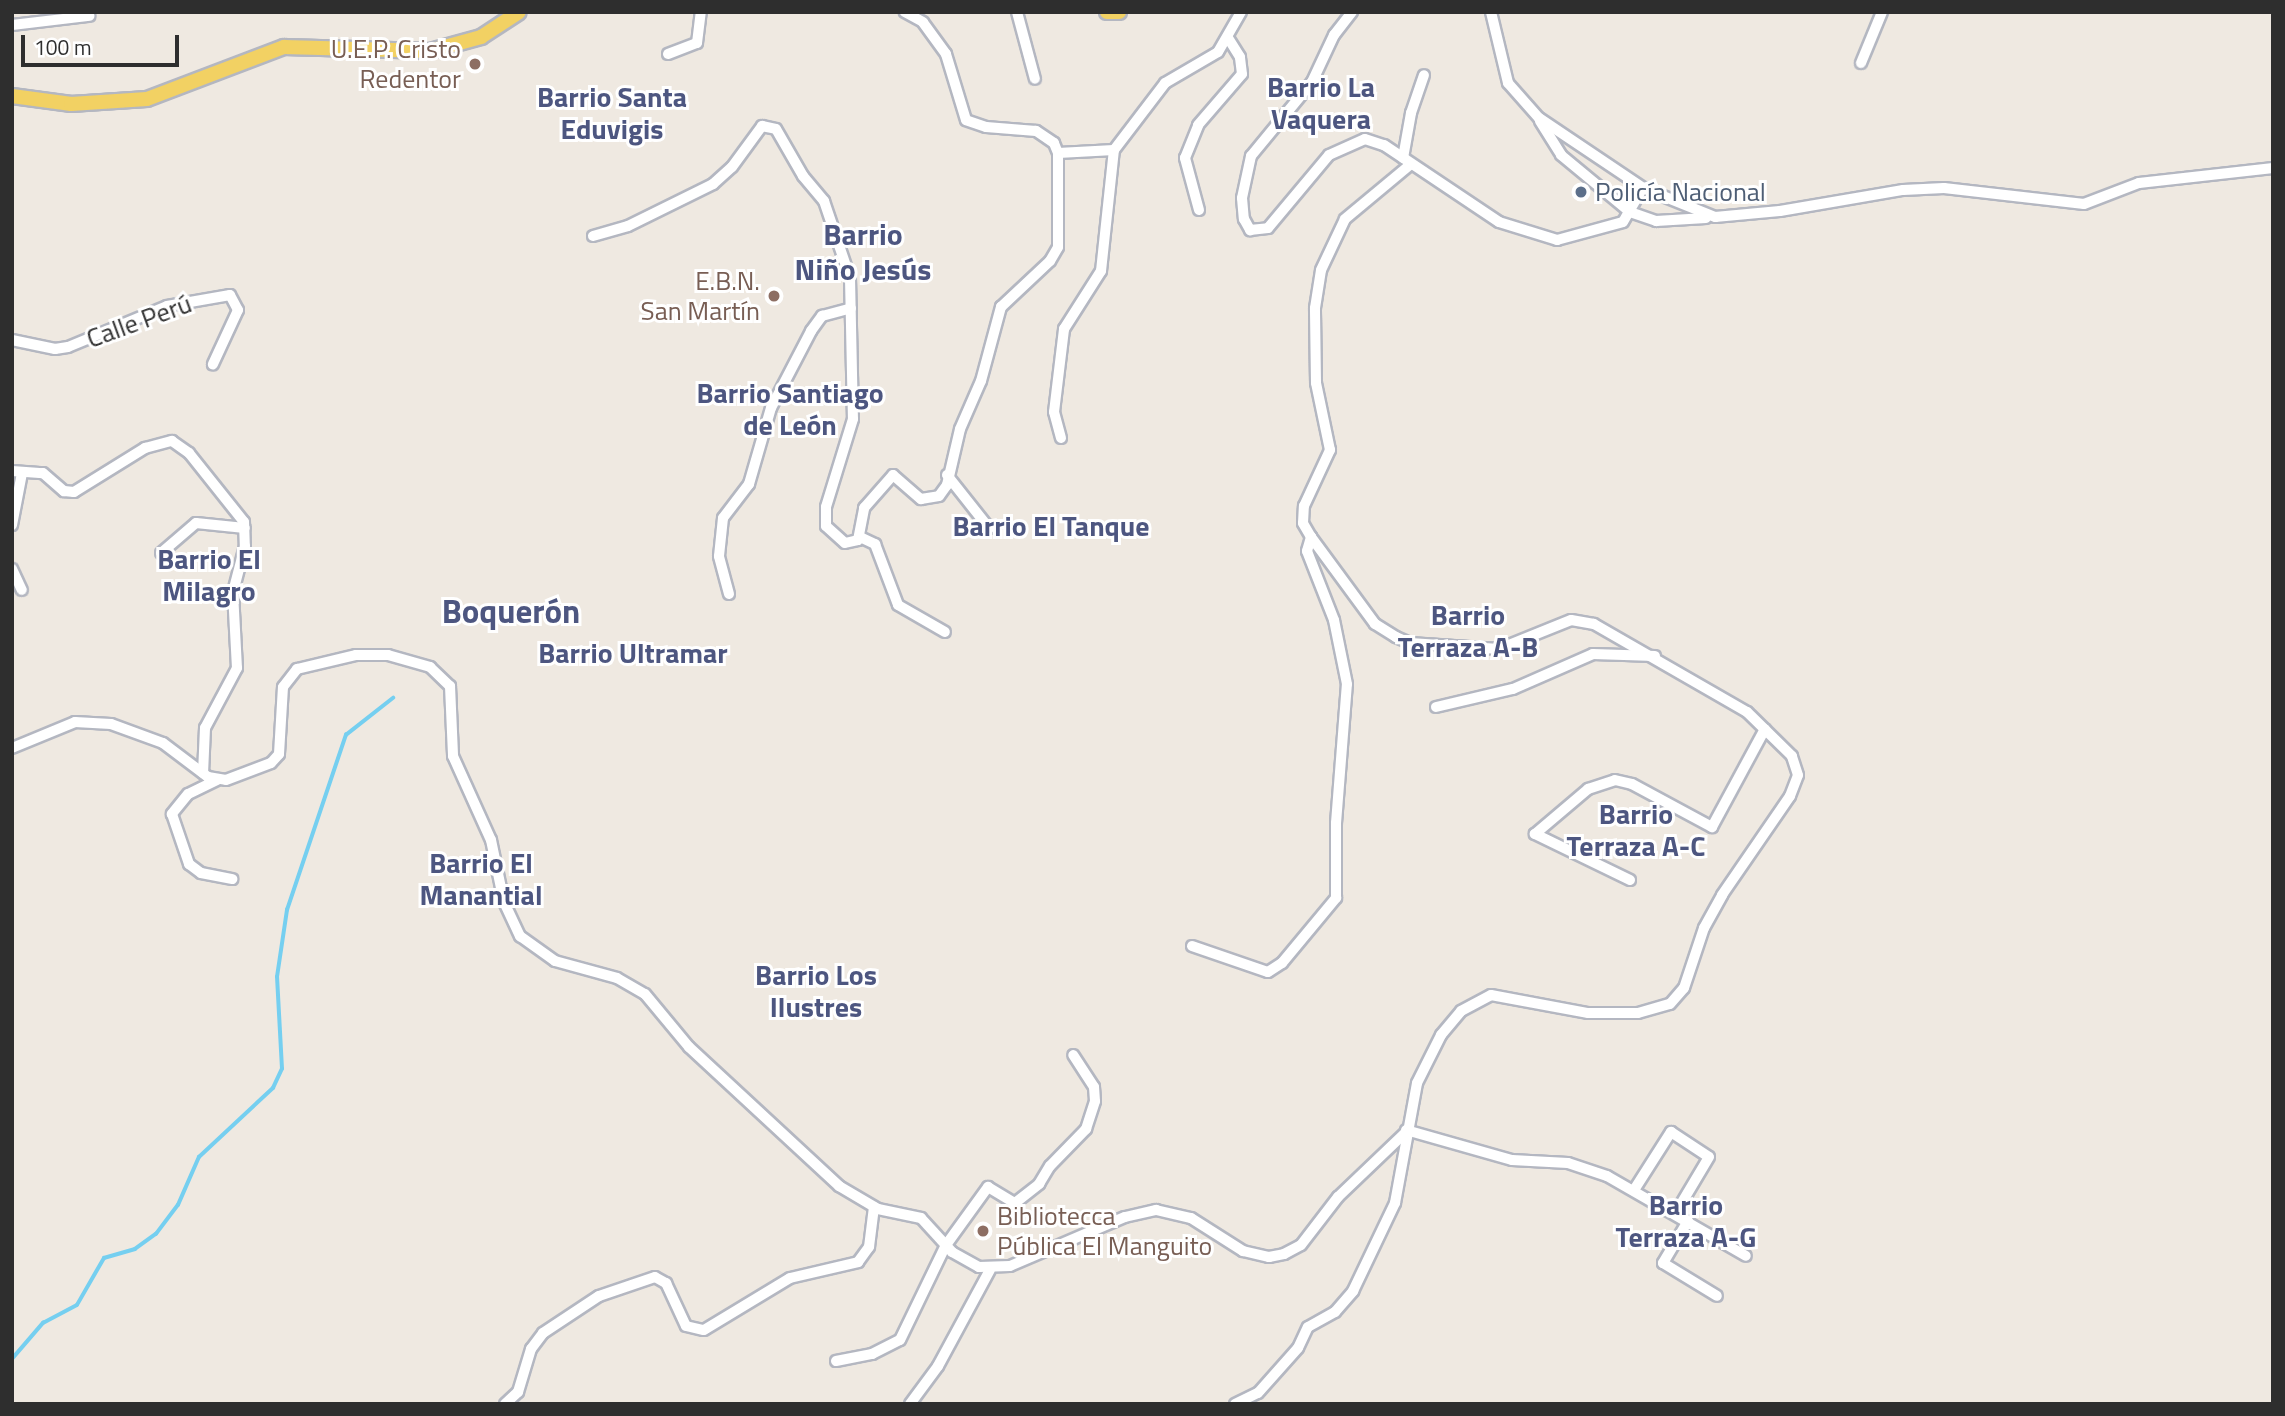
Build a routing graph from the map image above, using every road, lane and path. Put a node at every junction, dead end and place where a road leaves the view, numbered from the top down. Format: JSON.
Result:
{"nodes":[{"id":1,"x":519,"y":12,"type":"edge"},
{"id":2,"x":701,"y":12,"type":"edge"},
{"id":3,"x":905,"y":12,"type":"edge"},
{"id":4,"x":1017,"y":12,"type":"edge"},
{"id":5,"x":1107,"y":12,"type":"edge"},
{"id":6,"x":1119,"y":12,"type":"edge"},
{"id":7,"x":1241,"y":12,"type":"edge"},
{"id":8,"x":1352,"y":12,"type":"edge"},
{"id":9,"x":1491,"y":12,"type":"edge"},
{"id":10,"x":1882,"y":12,"type":"edge"},
{"id":11,"x":89,"y":16,"type":"dead end"},
{"id":12,"x":12,"y":25,"type":"edge"},
{"id":13,"x":1228,"y":38,"type":"junction"},
{"id":14,"x":668,"y":54,"type":"dead end"},
{"id":15,"x":1861,"y":63,"type":"dead end"},
{"id":16,"x":1424,"y":75,"type":"dead end"},
{"id":17,"x":1035,"y":79,"type":"dead end"},
{"id":18,"x":12,"y":96,"type":"edge"},
{"id":19,"x":1539,"y":118,"type":"junction"},
{"id":20,"x":1114,"y":150,"type":"junction"},
{"id":21,"x":1058,"y":153,"type":"junction"},
{"id":22,"x":1407,"y":161,"type":"junction"},
{"id":23,"x":2273,"y":168,"type":"edge"},
{"id":24,"x":1643,"y":188,"type":"junction"},
{"id":25,"x":1199,"y":210,"type":"dead end"},
{"id":26,"x":1630,"y":212,"type":"junction"},
{"id":27,"x":1715,"y":217,"type":"junction"},
{"id":28,"x":593,"y":236,"type":"dead end"},
{"id":29,"x":852,"y":308,"type":"junction"},
{"id":30,"x":12,"y":340,"type":"edge"},
{"id":31,"x":213,"y":364,"type":"dead end"},
{"id":32,"x":1060,"y":438,"type":"dead end"},
{"id":33,"x":17,"y":472,"type":"edge"},
{"id":34,"x":947,"y":475,"type":"junction"},
{"id":35,"x":12,"y":525,"type":"edge"},
{"id":36,"x":245,"y":527,"type":"junction"},
{"id":37,"x":989,"y":528,"type":"dead end"},
{"id":38,"x":860,"y":537,"type":"junction"},
{"id":39,"x":1311,"y":537,"type":"junction"},
{"id":40,"x":161,"y":553,"type":"dead end"},
{"id":41,"x":12,"y":569,"type":"edge"},
{"id":42,"x":22,"y":590,"type":"dead end"},
{"id":43,"x":729,"y":594,"type":"dead end"},
{"id":44,"x":945,"y":632,"type":"dead end"},
{"id":45,"x":1655,"y":656,"type":"junction"},
{"id":46,"x":1436,"y":707,"type":"dead end"},
{"id":47,"x":1765,"y":729,"type":"junction"},
{"id":48,"x":12,"y":748,"type":"edge"},
{"id":49,"x":203,"y":773,"type":"junction"},
{"id":50,"x":217,"y":780,"type":"junction"},
{"id":51,"x":232,"y":879,"type":"dead end"},
{"id":52,"x":1630,"y":880,"type":"dead end"},
{"id":53,"x":1192,"y":946,"type":"dead end"},
{"id":54,"x":1073,"y":1055,"type":"dead end"},
{"id":55,"x":1405,"y":1131,"type":"junction"},
{"id":56,"x":1634,"y":1189,"type":"junction"},
{"id":57,"x":874,"y":1207,"type":"junction"},
{"id":58,"x":1675,"y":1214,"type":"junction"},
{"id":59,"x":1688,"y":1221,"type":"junction"},
{"id":60,"x":946,"y":1245,"type":"junction"},
{"id":61,"x":1746,"y":1256,"type":"dead end"},
{"id":62,"x":990,"y":1270,"type":"junction"},
{"id":63,"x":1717,"y":1296,"type":"dead end"},
{"id":64,"x":836,"y":1361,"type":"dead end"},
{"id":65,"x":505,"y":1404,"type":"edge"},
{"id":66,"x":910,"y":1404,"type":"edge"},
{"id":67,"x":1235,"y":1404,"type":"edge"}],
"edges":[{"from":1,"to":18,"type":"main road"},
{"from":2,"to":14,"type":"street"},
{"from":3,"to":21,"type":"street"},
{"from":4,"to":17,"type":"street"},
{"from":5,"to":6,"type":"main road"},
{"from":7,"to":13,"type":"street"},
{"from":8,"to":22,"type":"street"},
{"from":9,"to":19,"type":"street"},
{"from":10,"to":15,"type":"street"},
{"from":11,"to":12,"type":"street"},
{"from":13,"to":20,"type":"street"},
{"from":13,"to":25,"type":"street"},
{"from":16,"to":22,"type":"street"},
{"from":19,"to":24,"type":"street"},
{"from":19,"to":26,"type":"street"},
{"from":20,"to":21,"type":"street"},
{"from":20,"to":32,"type":"street"},
{"from":21,"to":34,"type":"street"},
{"from":22,"to":26,"type":"street"},
{"from":22,"to":39,"type":"street"},
{"from":23,"to":27,"type":"street"},
{"from":24,"to":26,"type":"street"},
{"from":24,"to":27,"type":"street"},
{"from":26,"to":27,"type":"street"},
{"from":28,"to":29,"type":"street"},
{"from":29,"to":38,"type":"street"},
{"from":29,"to":43,"type":"street"},
{"from":30,"to":31,"type":"street","name":"Calle Perú"},
{"from":33,"to":35,"type":"street"},
{"from":33,"to":36,"type":"street"},
{"from":34,"to":37,"type":"street"},
{"from":34,"to":38,"type":"street"},
{"from":36,"to":40,"type":"street"},
{"from":36,"to":49,"type":"street"},
{"from":38,"to":44,"type":"street"},
{"from":39,"to":45,"type":"street"},
{"from":39,"to":53,"type":"street"},
{"from":41,"to":42,"type":"street"},
{"from":45,"to":46,"type":"street"},
{"from":45,"to":47,"type":"street"},
{"from":47,"to":52,"type":"street"},
{"from":47,"to":55,"type":"street"},
{"from":48,"to":49,"type":"street"},
{"from":49,"to":50,"type":"street"},
{"from":50,"to":51,"type":"street"},
{"from":50,"to":57,"type":"street"},
{"from":54,"to":60,"type":"street"},
{"from":55,"to":56,"type":"street"},
{"from":55,"to":62,"type":"street"},
{"from":55,"to":67,"type":"street"},
{"from":56,"to":58,"type":"street"},
{"from":56,"to":58,"type":"street"},
{"from":57,"to":60,"type":"street"},
{"from":57,"to":65,"type":"street"},
{"from":58,"to":59,"type":"street"},
{"from":59,"to":61,"type":"street"},
{"from":59,"to":63,"type":"street"},
{"from":60,"to":62,"type":"street"},
{"from":60,"to":64,"type":"street"},
{"from":62,"to":66,"type":"street"}]}
